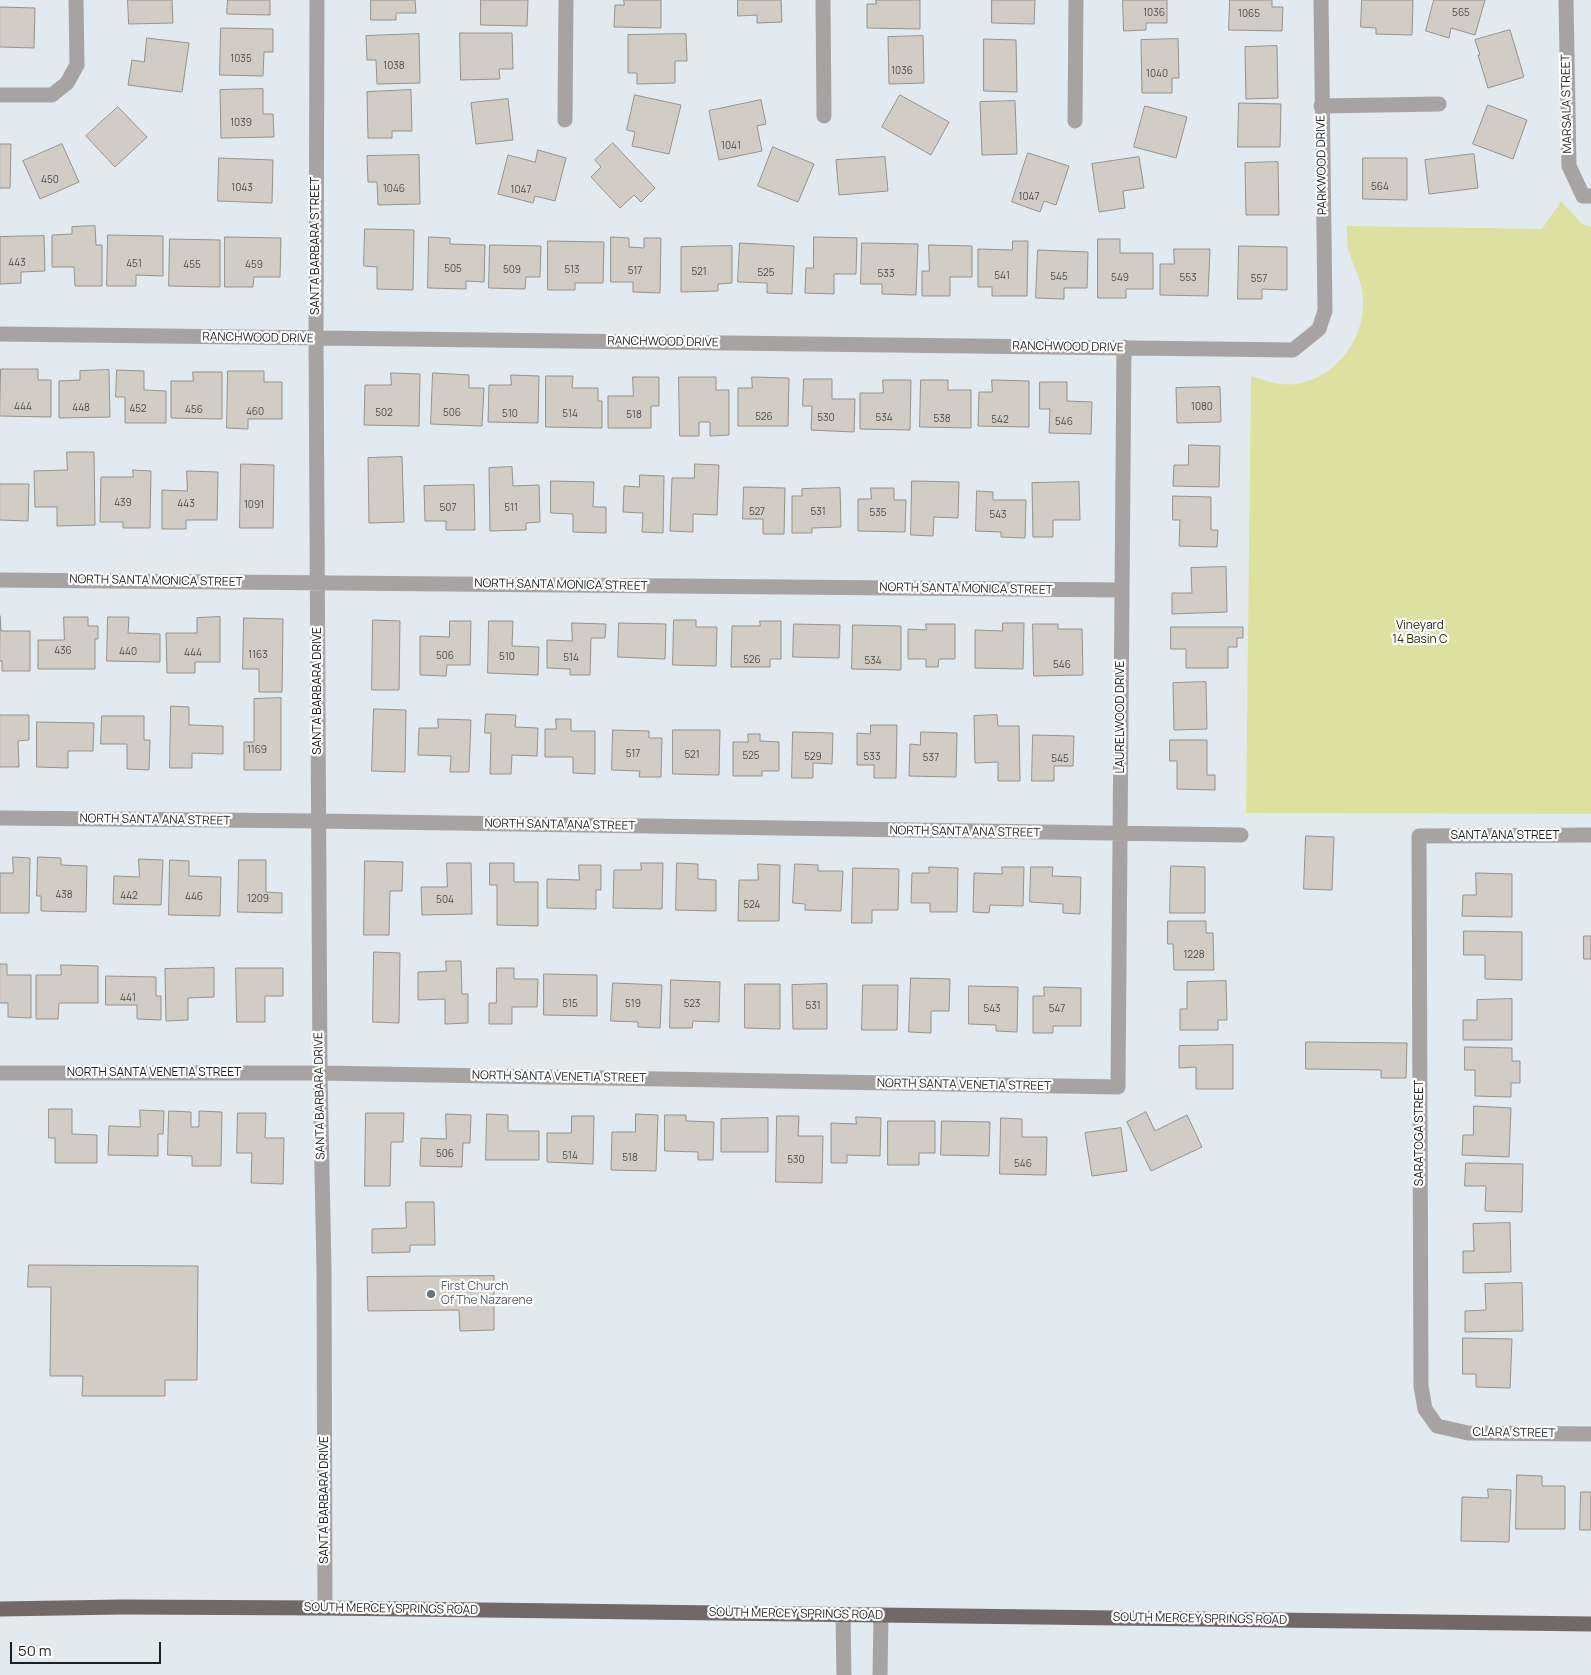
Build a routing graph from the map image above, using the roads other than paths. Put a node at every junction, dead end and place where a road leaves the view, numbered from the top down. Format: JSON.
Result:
{"nodes":[{"id":1,"x":76,"y":0,"type":"edge"},
{"id":2,"x":317,"y":0,"type":"edge"},
{"id":3,"x":566,"y":0,"type":"edge"},
{"id":4,"x":823,"y":0,"type":"edge"},
{"id":5,"x":1076,"y":0,"type":"edge"},
{"id":6,"x":1321,"y":0,"type":"edge"},
{"id":7,"x":1566,"y":0,"type":"edge"},
{"id":8,"x":0,"y":96,"type":"edge"},
{"id":9,"x":1439,"y":104,"type":"dead end"},
{"id":10,"x":1321,"y":106,"type":"junction"},
{"id":11,"x":824,"y":116,"type":"dead end"},
{"id":12,"x":565,"y":120,"type":"dead end"},
{"id":13,"x":1076,"y":121,"type":"dead end"},
{"id":14,"x":1591,"y":196,"type":"edge"},
{"id":15,"x":1319,"y":330,"type":"joint"},
{"id":16,"x":0,"y":334,"type":"edge"},
{"id":17,"x":316,"y":339,"type":"junction"},
{"id":18,"x":1124,"y":347,"type":"junction"},
{"id":19,"x":0,"y":580,"type":"edge"},
{"id":20,"x":318,"y":583,"type":"junction"},
{"id":21,"x":1122,"y":590,"type":"junction"},
{"id":22,"x":0,"y":818,"type":"edge"},
{"id":23,"x":319,"y":821,"type":"junction"},
{"id":24,"x":1120,"y":834,"type":"junction"},
{"id":25,"x":1241,"y":835,"type":"dead end"},
{"id":26,"x":1591,"y":835,"type":"edge"},
{"id":27,"x":1419,"y":836,"type":"joint"},
{"id":28,"x":0,"y":1073,"type":"edge"},
{"id":29,"x":320,"y":1073,"type":"junction"},
{"id":30,"x":1118,"y":1087,"type":"joint"},
{"id":31,"x":1437,"y":1426,"type":"joint"},
{"id":32,"x":1591,"y":1434,"type":"edge"},
{"id":33,"x":325,"y":1608,"type":"junction"},
{"id":34,"x":0,"y":1609,"type":"edge"},
{"id":35,"x":842,"y":1615,"type":"junction"},
{"id":36,"x":881,"y":1615,"type":"junction"},
{"id":37,"x":1591,"y":1624,"type":"edge"},
{"id":38,"x":844,"y":1675,"type":"edge"},
{"id":39,"x":880,"y":1675,"type":"edge"}],
"edges":[{"from":1,"to":8,"type":"street"},
{"from":2,"to":17,"type":"street","name":"SANTA BARBARA STREET"},
{"from":3,"to":12,"type":"street"},
{"from":4,"to":11,"type":"street"},
{"from":5,"to":13,"type":"street"},
{"from":6,"to":10,"type":"street","name":"PARKWOOD DRIVE"},
{"from":7,"to":14,"type":"street","name":"MARSALA STREET"},
{"from":9,"to":10,"type":"street"},
{"from":10,"to":15,"type":"street","name":"PARKWOOD DRIVE"},
{"from":15,"to":18,"type":"street","name":"RANCHWOOD DRIVE"},
{"from":16,"to":17,"type":"street","name":"RANCHWOOD DRIVE"},
{"from":17,"to":18,"type":"street","name":"RANCHWOOD DRIVE"},
{"from":17,"to":20,"type":"street","name":"SANTA BARBARA STREET"},
{"from":18,"to":21,"type":"street","name":"LAURELWOOD DRIVE"},
{"from":19,"to":20,"type":"street","name":"NORTH SANTA MONICA STREET"},
{"from":20,"to":21,"type":"street","name":"NORTH SANTA MONICA STREET"},
{"from":20,"to":23,"type":"street","name":"SANTA BARBARA DRIVE"},
{"from":21,"to":24,"type":"street","name":"LAURELWOOD DRIVE"},
{"from":22,"to":23,"type":"street","name":"NORTH SANTA ANA STREET"},
{"from":23,"to":24,"type":"street","name":"NORTH SANTA ANA STREET"},
{"from":23,"to":29,"type":"street","name":"SANTA BARBARA DRIVE"},
{"from":24,"to":25,"type":"street"},
{"from":24,"to":30,"type":"street","name":"LAURELWOOD DRIVE"},
{"from":26,"to":27,"type":"street","name":"SANTA ANA STREET"},
{"from":27,"to":31,"type":"street","name":"SARATOGA STREET"},
{"from":28,"to":29,"type":"street","name":"NORTH SANTA VENETIA STREET"},
{"from":29,"to":30,"type":"street","name":"NORTH SANTA VENETIA STREET"},
{"from":29,"to":33,"type":"street","name":"SANTA BARBARA DRIVE"},
{"from":31,"to":32,"type":"street","name":"CLARA STREET"},
{"from":33,"to":34,"type":"main road","name":"SOUTH MERCEY SPRINGS ROAD"},
{"from":33,"to":35,"type":"main road","name":"SOUTH MERCEY SPRINGS ROAD"},
{"from":35,"to":36,"type":"main road","name":"SOUTH MERCEY SPRINGS ROAD"},
{"from":35,"to":38,"type":"street"},
{"from":36,"to":37,"type":"main road","name":"SOUTH MERCEY SPRINGS ROAD"},
{"from":36,"to":39,"type":"street"}]}
